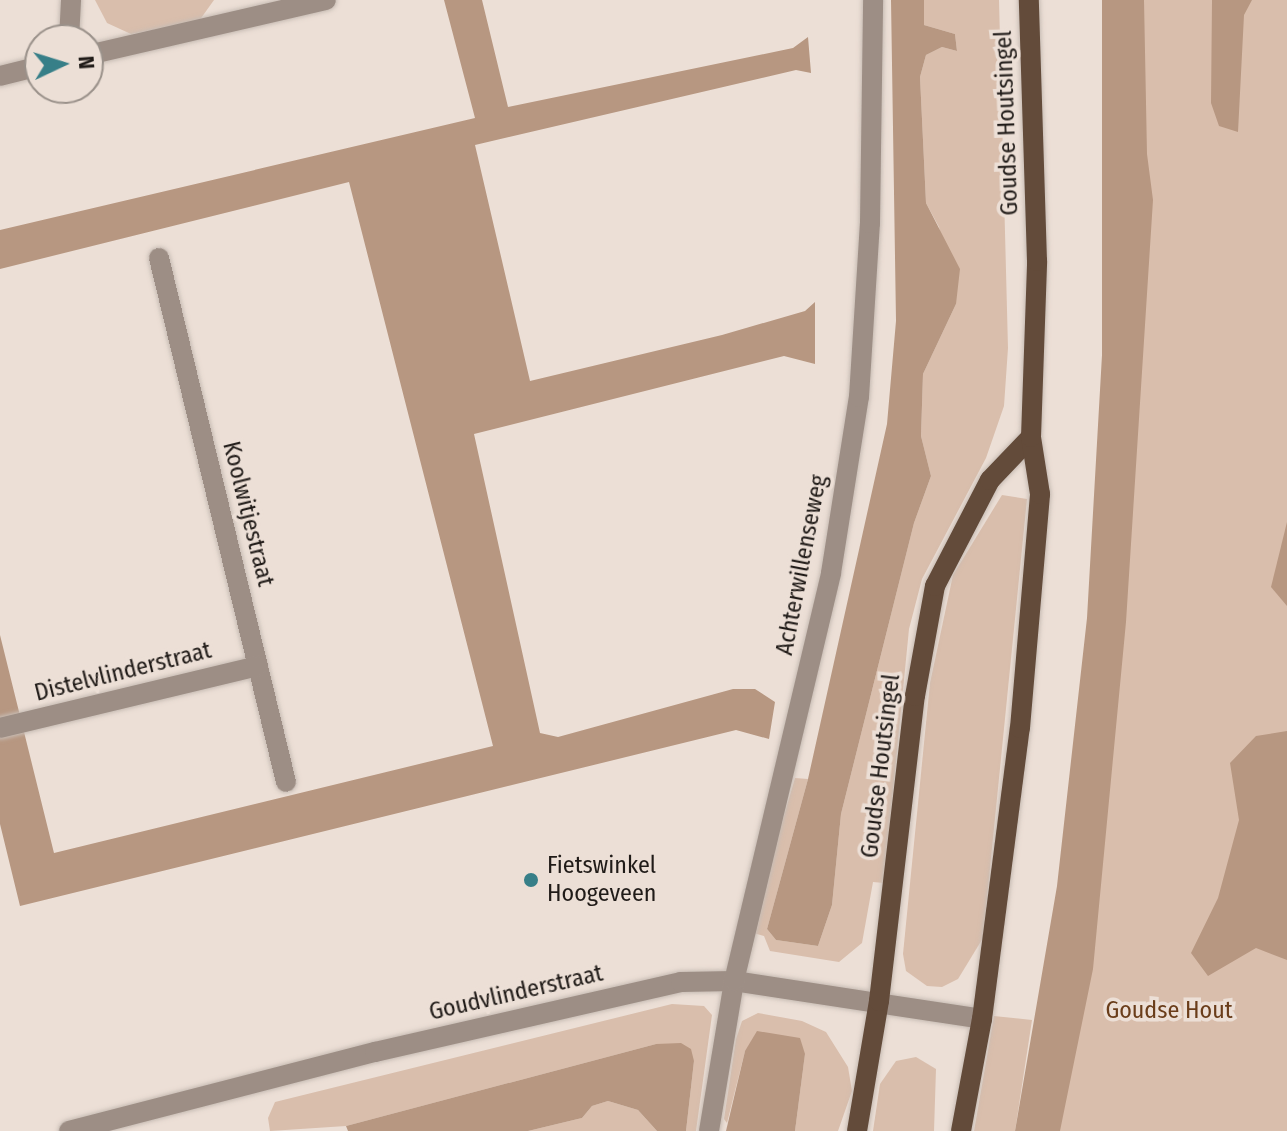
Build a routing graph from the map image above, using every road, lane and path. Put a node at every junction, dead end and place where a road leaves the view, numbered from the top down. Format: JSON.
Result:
{"nodes":[{"id":1,"x":71,"y":0,"type":"edge"},
{"id":2,"x":326,"y":0,"type":"edge"},
{"id":3,"x":873,"y":0,"type":"edge"},
{"id":4,"x":1029,"y":0,"type":"edge"},
{"id":5,"x":247,"y":10,"type":"edge"},
{"id":6,"x":70,"y":24,"type":"edge"},
{"id":7,"x":104,"y":50,"type":"edge"},
{"id":8,"x":24,"y":70,"type":"edge"},
{"id":9,"x":0,"y":76,"type":"edge"},
{"id":10,"x":159,"y":258,"type":"dead end"},
{"id":11,"x":1031,"y":437,"type":"junction"},
{"id":12,"x":258,"y":666,"type":"junction"},
{"id":13,"x":0,"y":728,"type":"edge"},
{"id":14,"x":286,"y":782,"type":"dead end"},
{"id":15,"x":734,"y":981,"type":"junction"},
{"id":16,"x":879,"y":1001,"type":"junction"},
{"id":17,"x":982,"y":1019,"type":"junction"},
{"id":18,"x":69,"y":1131,"type":"edge"},
{"id":19,"x":709,"y":1131,"type":"edge"},
{"id":20,"x":857,"y":1131,"type":"edge"},
{"id":21,"x":961,"y":1131,"type":"edge"}],
"edges":[{"from":1,"to":6,"type":"street"},
{"from":2,"to":5,"type":"street"},
{"from":3,"to":15,"type":"street","name":"Achterwillenseweg"},
{"from":4,"to":11,"type":"main road","name":"Goudse Houtsingel"},
{"from":5,"to":7,"type":"street"},
{"from":8,"to":9,"type":"street"},
{"from":10,"to":12,"type":"street","name":"Koolwitjestraat"},
{"from":11,"to":16,"type":"main road","name":"Goudse Houtsingel"},
{"from":11,"to":17,"type":"main road","name":"Goudse Houtsingel"},
{"from":12,"to":13,"type":"street","name":"Distelvlinderstraat"},
{"from":12,"to":14,"type":"street","name":"Koolwitjestraat"},
{"from":15,"to":16,"type":"street","name":"Goudvlinderstraat"},
{"from":15,"to":18,"type":"street","name":"Goudvlinderstraat"},
{"from":15,"to":19,"type":"street","name":"Achterwillenseweg"},
{"from":16,"to":17,"type":"street","name":"Goudvlinderstraat"},
{"from":16,"to":20,"type":"main road","name":"Goudse Houtsingel"},
{"from":17,"to":21,"type":"main road","name":"Goudse Houtsingel"}]}
